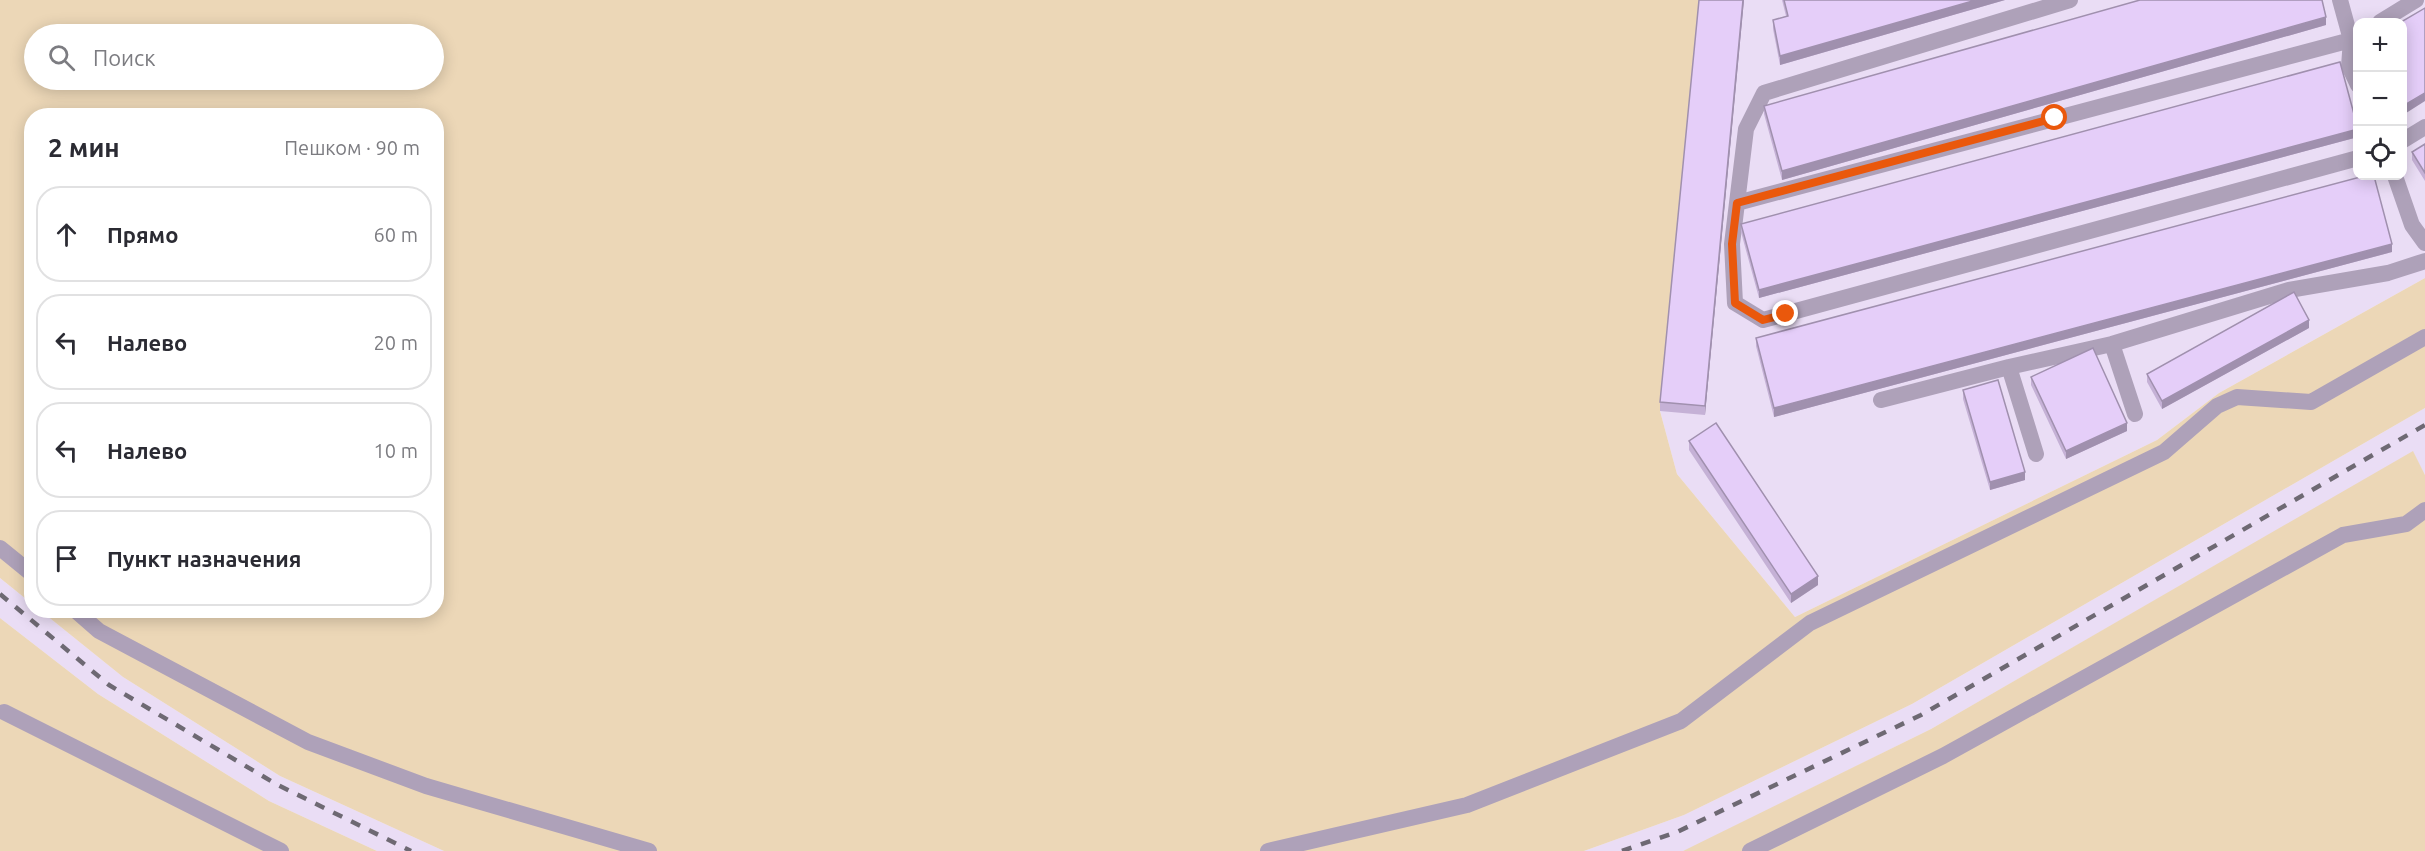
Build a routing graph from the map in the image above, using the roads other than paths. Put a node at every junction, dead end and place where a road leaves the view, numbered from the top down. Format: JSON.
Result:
{"nodes":[{"id":1,"x":2070,"y":0,"type":"edge"},
{"id":2,"x":2340,"y":0,"type":"edge"},
{"id":3,"x":2416,"y":0,"type":"edge"},
{"id":4,"x":2386,"y":18,"type":"edge"},
{"id":5,"x":2353,"y":35,"type":"edge"},
{"id":6,"x":2353,"y":38,"type":"edge"},
{"id":7,"x":2353,"y":44,"type":"edge"},
{"id":8,"x":2353,"y":74,"type":"edge"},
{"id":9,"x":2425,"y":127,"type":"edge"},
{"id":10,"x":2407,"y":138,"type":"edge"},
{"id":11,"x":2353,"y":159,"type":"edge"},
{"id":12,"x":2396,"y":180,"type":"edge"},
{"id":13,"x":1737,"y":203,"type":"junction"},
{"id":14,"x":2425,"y":243,"type":"edge"},
{"id":15,"x":2425,"y":261,"type":"edge"},
{"id":16,"x":2425,"y":337,"type":"edge"},
{"id":17,"x":2112,"y":344,"type":"junction"},
{"id":18,"x":2008,"y":367,"type":"junction"},
{"id":19,"x":1881,"y":400,"type":"dead end"},
{"id":20,"x":2135,"y":414,"type":"dead end"},
{"id":21,"x":2036,"y":454,"type":"dead end"},
{"id":22,"x":2425,"y":510,"type":"edge"},
{"id":23,"x":0,"y":548,"type":"edge"},
{"id":24,"x":24,"y":568,"type":"edge"},
{"id":25,"x":84,"y":618,"type":"edge"},
{"id":26,"x":4,"y":712,"type":"dead end"},
{"id":27,"x":281,"y":851,"type":"edge"},
{"id":28,"x":649,"y":851,"type":"edge"},
{"id":29,"x":1268,"y":851,"type":"edge"},
{"id":30,"x":1750,"y":851,"type":"edge"}],
"edges":[{"from":1,"to":13,"type":"lane"},
{"from":2,"to":5,"type":"lane"},
{"from":3,"to":4,"type":"lane"},
{"from":6,"to":13,"type":"lane"},
{"from":7,"to":8,"type":"lane"},
{"from":9,"to":10,"type":"lane"},
{"from":11,"to":13,"type":"lane"},
{"from":12,"to":14,"type":"lane"},
{"from":15,"to":17,"type":"lane"},
{"from":16,"to":29,"type":"lane"},
{"from":17,"to":18,"type":"lane"},
{"from":17,"to":20,"type":"lane"},
{"from":18,"to":19,"type":"lane"},
{"from":18,"to":21,"type":"lane"},
{"from":22,"to":30,"type":"lane"},
{"from":23,"to":24,"type":"lane"},
{"from":25,"to":28,"type":"lane"},
{"from":26,"to":27,"type":"lane"}]}
